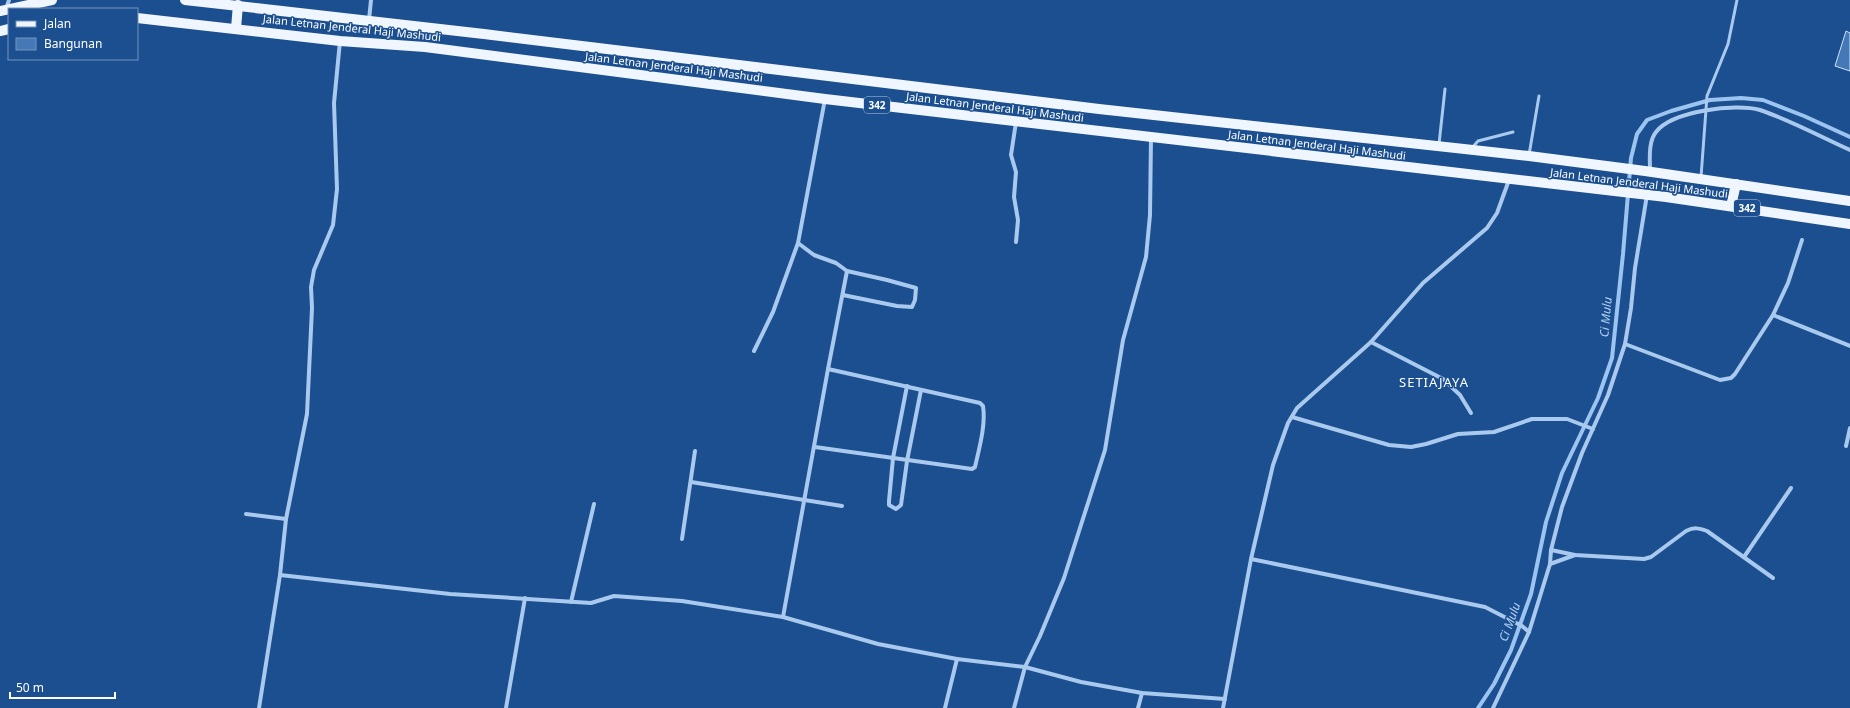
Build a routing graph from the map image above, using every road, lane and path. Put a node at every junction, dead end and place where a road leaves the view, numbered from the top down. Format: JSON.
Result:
{"nodes":[{"id":1,"x":52,"y":0,"type":"edge"},
{"id":2,"x":185,"y":0,"type":"edge"},
{"id":3,"x":372,"y":0,"type":"edge"},
{"id":4,"x":1737,"y":0,"type":"edge"},
{"id":5,"x":238,"y":5,"type":"junction"},
{"id":6,"x":5,"y":7,"type":"edge"},
{"id":7,"x":138,"y":18,"type":"edge"},
{"id":8,"x":368,"y":22,"type":"junction"},
{"id":9,"x":236,"y":28,"type":"junction"},
{"id":10,"x":340,"y":41,"type":"junction"},
{"id":11,"x":1445,"y":89,"type":"dead end"},
{"id":12,"x":1539,"y":96,"type":"dead end"},
{"id":13,"x":825,"y":99,"type":"junction"},
{"id":14,"x":1706,"y":110,"type":"junction"},
{"id":15,"x":1016,"y":121,"type":"junction"},
{"id":16,"x":1513,"y":132,"type":"dead end"},
{"id":17,"x":1151,"y":137,"type":"junction"},
{"id":18,"x":1439,"y":146,"type":"junction"},
{"id":19,"x":1472,"y":150,"type":"junction"},
{"id":20,"x":1850,"y":150,"type":"edge"},
{"id":21,"x":1529,"y":156,"type":"junction"},
{"id":22,"x":1647,"y":172,"type":"junction"},
{"id":23,"x":1701,"y":179,"type":"junction"},
{"id":24,"x":1509,"y":180,"type":"junction"},
{"id":25,"x":1736,"y":184,"type":"junction"},
{"id":26,"x":1646,"y":194,"type":"junction"},
{"id":27,"x":1850,"y":202,"type":"edge"},
{"id":28,"x":1731,"y":206,"type":"junction"},
{"id":29,"x":1850,"y":224,"type":"edge"},
{"id":30,"x":1802,"y":240,"type":"dead end"},
{"id":31,"x":1016,"y":242,"type":"dead end"},
{"id":32,"x":798,"y":243,"type":"junction"},
{"id":33,"x":847,"y":271,"type":"junction"},
{"id":34,"x":842,"y":295,"type":"junction"},
{"id":35,"x":1773,"y":315,"type":"junction"},
{"id":36,"x":1371,"y":342,"type":"junction"},
{"id":37,"x":1625,"y":344,"type":"junction"},
{"id":38,"x":1850,"y":346,"type":"edge"},
{"id":39,"x":754,"y":351,"type":"dead end"},
{"id":40,"x":828,"y":369,"type":"junction"},
{"id":41,"x":907,"y":386,"type":"junction"},
{"id":42,"x":921,"y":390,"type":"junction"},
{"id":43,"x":1471,"y":413,"type":"dead end"},
{"id":44,"x":1292,"y":417,"type":"junction"},
{"id":45,"x":1850,"y":428,"type":"edge"},
{"id":46,"x":1593,"y":429,"type":"junction"},
{"id":47,"x":1846,"y":446,"type":"dead end"},
{"id":48,"x":815,"y":447,"type":"junction"},
{"id":49,"x":696,"y":451,"type":"dead end"},
{"id":50,"x":893,"y":458,"type":"junction"},
{"id":51,"x":907,"y":461,"type":"junction"},
{"id":52,"x":691,"y":482,"type":"junction"},
{"id":53,"x":1791,"y":488,"type":"dead end"},
{"id":54,"x":804,"y":499,"type":"junction"},
{"id":55,"x":594,"y":504,"type":"dead end"},
{"id":56,"x":842,"y":506,"type":"dead end"},
{"id":57,"x":246,"y":514,"type":"dead end"},
{"id":58,"x":286,"y":519,"type":"junction"},
{"id":59,"x":682,"y":539,"type":"dead end"},
{"id":60,"x":1551,"y":550,"type":"junction"},
{"id":61,"x":1575,"y":555,"type":"junction"},
{"id":62,"x":1744,"y":557,"type":"junction"},
{"id":63,"x":1251,"y":559,"type":"junction"},
{"id":64,"x":1550,"y":564,"type":"junction"},
{"id":65,"x":280,"y":575,"type":"junction"},
{"id":66,"x":1773,"y":578,"type":"dead end"},
{"id":67,"x":525,"y":598,"type":"junction"},
{"id":68,"x":571,"y":602,"type":"junction"},
{"id":69,"x":783,"y":617,"type":"junction"},
{"id":70,"x":1529,"y":632,"type":"junction"},
{"id":71,"x":956,"y":659,"type":"junction"},
{"id":72,"x":1026,"y":667,"type":"junction"},
{"id":73,"x":1142,"y":693,"type":"junction"},
{"id":74,"x":1225,"y":699,"type":"junction"},
{"id":75,"x":259,"y":708,"type":"edge"},
{"id":76,"x":506,"y":708,"type":"edge"},
{"id":77,"x":945,"y":708,"type":"edge"},
{"id":78,"x":1014,"y":708,"type":"edge"},
{"id":79,"x":1138,"y":708,"type":"edge"},
{"id":80,"x":1223,"y":708,"type":"edge"},
{"id":81,"x":1493,"y":708,"type":"edge"}],
"edges":[{"from":1,"to":6,"type":"main road"},
{"from":2,"to":5,"type":"main road","name":"Jalan Letnan Jenderal Haji Mashudi","number":"342"},
{"from":3,"to":8,"type":"street"},
{"from":4,"to":14,"type":"lane"},
{"from":5,"to":8,"type":"main road","name":"Jalan Letnan Jenderal Haji Mashudi","number":"342"},
{"from":5,"to":9,"type":"main road"},
{"from":7,"to":9,"type":"main road","name":"Jalan Letnan Jenderal Haji Mashudi","number":"342"},
{"from":8,"to":18,"type":"main road","name":"Jalan Letnan Jenderal Haji Mashudi","number":"342"},
{"from":9,"to":10,"type":"main road","name":"Jalan Letnan Jenderal Haji Mashudi","number":"342"},
{"from":10,"to":13,"type":"main road","name":"Jalan Letnan Jenderal Haji Mashudi","number":"342"},
{"from":10,"to":58,"type":"street"},
{"from":11,"to":18,"type":"lane"},
{"from":12,"to":21,"type":"lane"},
{"from":13,"to":15,"type":"main road","name":"Jalan Letnan Jenderal Haji Mashudi","number":"342"},
{"from":13,"to":32,"type":"street"},
{"from":14,"to":20,"type":"street"},
{"from":14,"to":22,"type":"street"},
{"from":14,"to":23,"type":"lane"},
{"from":15,"to":17,"type":"main road","name":"Jalan Letnan Jenderal Haji Mashudi","number":"342"},
{"from":15,"to":31,"type":"street"},
{"from":16,"to":19,"type":"lane"},
{"from":17,"to":24,"type":"main road","name":"Jalan Letnan Jenderal Haji Mashudi","number":"342"},
{"from":17,"to":72,"type":"street"},
{"from":18,"to":19,"type":"main road","name":"Jalan Letnan Jenderal Haji Mashudi","number":"342"},
{"from":19,"to":21,"type":"main road","name":"Jalan Letnan Jenderal Haji Mashudi","number":"342"},
{"from":21,"to":22,"type":"main road","name":"Jalan Letnan Jenderal Haji Mashudi","number":"342"},
{"from":22,"to":23,"type":"main road","name":"Jalan Letnan Jenderal Haji Mashudi","number":"342"},
{"from":23,"to":25,"type":"main road","name":"Jalan Letnan Jenderal Haji Mashudi","number":"342"},
{"from":24,"to":26,"type":"main road","name":"Jalan Letnan Jenderal Haji Mashudi","number":"342"},
{"from":24,"to":36,"type":"street"},
{"from":25,"to":27,"type":"main road","name":"Jalan Letnan Jenderal Haji Mashudi","number":"342"},
{"from":25,"to":28,"type":"main road"},
{"from":26,"to":28,"type":"main road","name":"Jalan Letnan Jenderal Haji Mashudi","number":"342"},
{"from":26,"to":37,"type":"street"},
{"from":28,"to":29,"type":"main road","name":"Jalan Letnan Jenderal Haji Mashudi","number":"342"},
{"from":30,"to":35,"type":"street"},
{"from":32,"to":33,"type":"street"},
{"from":32,"to":39,"type":"street"},
{"from":33,"to":34,"type":"street"},
{"from":33,"to":34,"type":"street"},
{"from":34,"to":40,"type":"street"},
{"from":35,"to":37,"type":"street"},
{"from":35,"to":38,"type":"street"},
{"from":36,"to":43,"type":"street"},
{"from":36,"to":44,"type":"street"},
{"from":37,"to":46,"type":"street"},
{"from":40,"to":41,"type":"street"},
{"from":40,"to":48,"type":"street"},
{"from":41,"to":42,"type":"street"},
{"from":41,"to":50,"type":"street"},
{"from":42,"to":51,"type":"street"},
{"from":42,"to":51,"type":"street"},
{"from":44,"to":46,"type":"street"},
{"from":44,"to":63,"type":"street"},
{"from":45,"to":47,"type":"street"},
{"from":46,"to":60,"type":"street"},
{"from":48,"to":50,"type":"street"},
{"from":48,"to":54,"type":"street"},
{"from":49,"to":52,"type":"street"},
{"from":50,"to":51,"type":"street"},
{"from":50,"to":51,"type":"street"},
{"from":52,"to":54,"type":"street"},
{"from":52,"to":59,"type":"street"},
{"from":53,"to":62,"type":"street"},
{"from":54,"to":56,"type":"street"},
{"from":54,"to":69,"type":"street"},
{"from":55,"to":68,"type":"street"},
{"from":57,"to":58,"type":"street"},
{"from":58,"to":65,"type":"street"},
{"from":60,"to":61,"type":"street"},
{"from":60,"to":64,"type":"street"},
{"from":61,"to":62,"type":"street"},
{"from":61,"to":64,"type":"street"},
{"from":62,"to":66,"type":"street"},
{"from":63,"to":70,"type":"street"},
{"from":63,"to":74,"type":"street"},
{"from":64,"to":70,"type":"street"},
{"from":65,"to":67,"type":"street"},
{"from":65,"to":75,"type":"street"},
{"from":67,"to":68,"type":"street"},
{"from":67,"to":76,"type":"street"},
{"from":68,"to":69,"type":"street"},
{"from":69,"to":71,"type":"street"},
{"from":70,"to":81,"type":"street"},
{"from":71,"to":72,"type":"street"},
{"from":71,"to":77,"type":"street"},
{"from":72,"to":73,"type":"street"},
{"from":72,"to":78,"type":"street"},
{"from":73,"to":74,"type":"street"},
{"from":73,"to":79,"type":"street"},
{"from":74,"to":80,"type":"street"}]}
